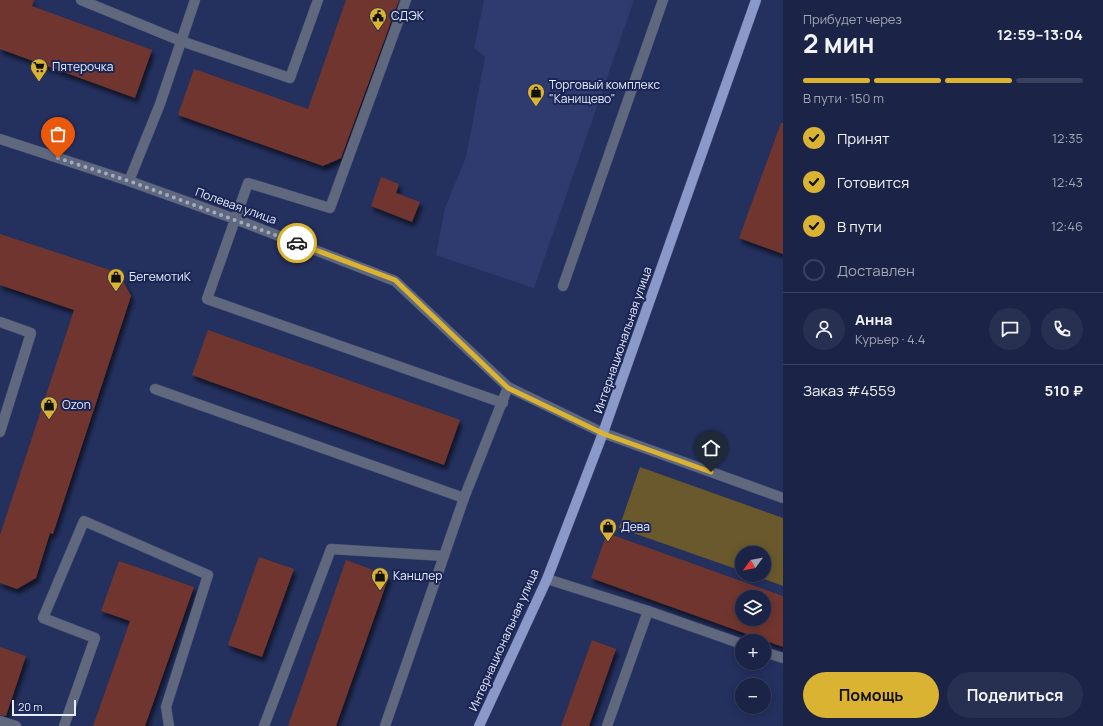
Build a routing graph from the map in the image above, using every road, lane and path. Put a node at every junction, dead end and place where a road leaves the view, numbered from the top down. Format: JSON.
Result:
{"nodes":[{"id":1,"x":81,"y":0,"type":"edge"},
{"id":2,"x":195,"y":0,"type":"edge"},
{"id":3,"x":318,"y":0,"type":"edge"},
{"id":4,"x":406,"y":0,"type":"edge"},
{"id":5,"x":662,"y":0,"type":"edge"},
{"id":6,"x":756,"y":0,"type":"edge"},
{"id":7,"x":181,"y":41,"type":"junction"},
{"id":8,"x":0,"y":139,"type":"edge"},
{"id":9,"x":129,"y":181,"type":"junction"},
{"id":10,"x":235,"y":219,"type":"junction"},
{"id":11,"x":563,"y":286,"type":"dead end"},
{"id":12,"x":0,"y":322,"type":"edge"},
{"id":13,"x":508,"y":388,"type":"junction"},
{"id":14,"x":155,"y":389,"type":"dead end"},
{"id":15,"x":502,"y":403,"type":"junction"},
{"id":16,"x":0,"y":432,"type":"edge"},
{"id":17,"x":604,"y":434,"type":"junction"},
{"id":18,"x":464,"y":498,"type":"junction"},
{"id":19,"x":783,"y":498,"type":"edge"},
{"id":20,"x":444,"y":556,"type":"junction"},
{"id":21,"x":547,"y":579,"type":"junction"},
{"id":22,"x":648,"y":611,"type":"junction"},
{"id":23,"x":735,"y":642,"type":"edge"},
{"id":24,"x":771,"y":654,"type":"edge"},
{"id":25,"x":783,"y":658,"type":"edge"},
{"id":26,"x":0,"y":720,"type":"edge"},
{"id":27,"x":16,"y":726,"type":"edge"},
{"id":28,"x":64,"y":726,"type":"edge"},
{"id":29,"x":169,"y":726,"type":"edge"},
{"id":30,"x":264,"y":726,"type":"edge"},
{"id":31,"x":385,"y":726,"type":"edge"},
{"id":32,"x":479,"y":726,"type":"edge"},
{"id":33,"x":608,"y":726,"type":"edge"}],
"edges":[{"from":1,"to":7,"type":"street"},
{"from":2,"to":7,"type":"street"},
{"from":3,"to":7,"type":"street"},
{"from":4,"to":10,"type":"street"},
{"from":5,"to":11,"type":"street"},
{"from":6,"to":17,"type":"main road","name":"Интернациональная улица"},
{"from":7,"to":9,"type":"street"},
{"from":8,"to":9,"type":"street","name":"Полевая улица"},
{"from":9,"to":10,"type":"street","name":"Полевая улица"},
{"from":10,"to":13,"type":"street","name":"Полевая улица"},
{"from":10,"to":15,"type":"street"},
{"from":12,"to":16,"type":"street"},
{"from":13,"to":15,"type":"street"},
{"from":13,"to":17,"type":"street","name":"Полевая улица"},
{"from":14,"to":18,"type":"street"},
{"from":15,"to":18,"type":"street"},
{"from":17,"to":19,"type":"street","name":"Полевая улица"},
{"from":17,"to":21,"type":"main road","name":"Интернациональная улица"},
{"from":18,"to":20,"type":"street"},
{"from":20,"to":30,"type":"street"},
{"from":20,"to":31,"type":"street"},
{"from":21,"to":22,"type":"street"},
{"from":21,"to":32,"type":"main road","name":"Интернациональная улица"},
{"from":22,"to":23,"type":"street"},
{"from":22,"to":33,"type":"street"},
{"from":24,"to":25,"type":"street"},
{"from":26,"to":27,"type":"street"},
{"from":28,"to":29,"type":"street"}]}
